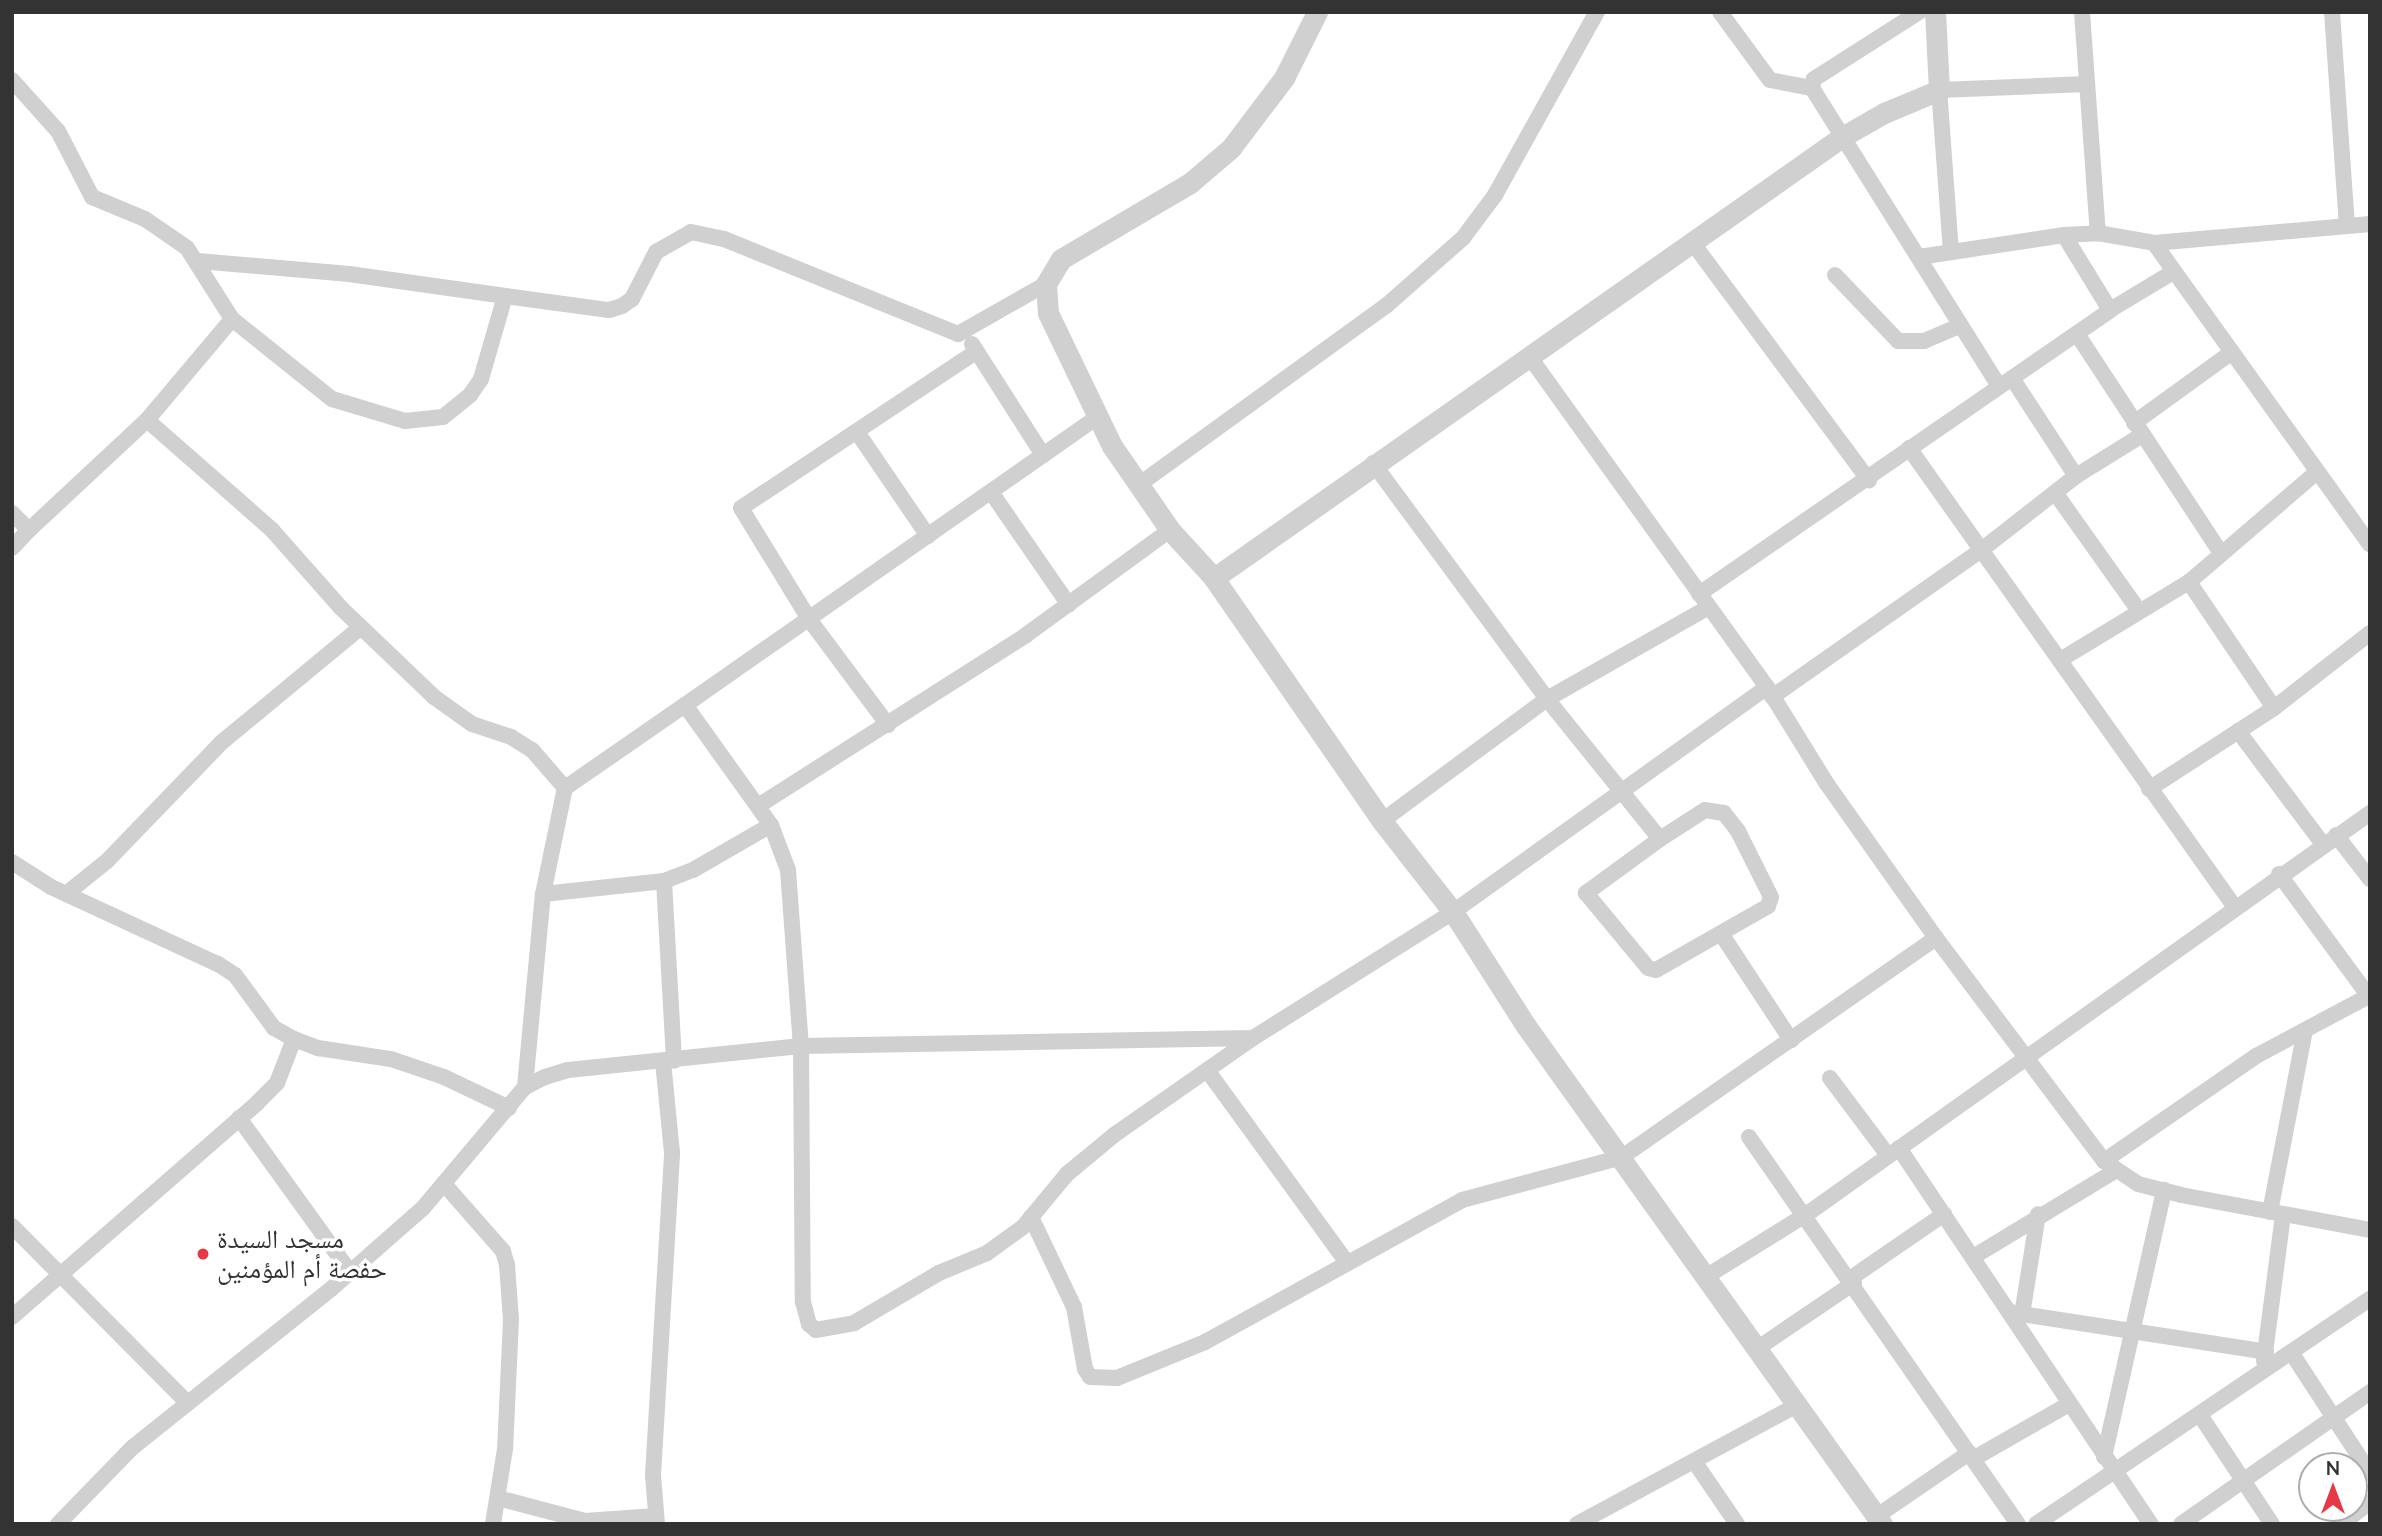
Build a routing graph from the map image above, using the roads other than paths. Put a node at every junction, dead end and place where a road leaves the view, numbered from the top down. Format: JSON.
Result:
{"nodes":[{"id":1,"x":1317,"y":12,"type":"edge"},
{"id":2,"x":1597,"y":12,"type":"edge"},
{"id":3,"x":1720,"y":12,"type":"edge"},
{"id":4,"x":2082,"y":12,"type":"edge"},
{"id":5,"x":2332,"y":12,"type":"edge"},
{"id":6,"x":1921,"y":13,"type":"edge"},
{"id":7,"x":12,"y":80,"type":"edge"},
{"id":8,"x":2087,"y":84,"type":"junction"},
{"id":9,"x":1812,"y":88,"type":"junction"},
{"id":10,"x":1940,"y":90,"type":"junction"},
{"id":11,"x":1842,"y":137,"type":"junction"},
{"id":12,"x":2370,"y":224,"type":"edge"},
{"id":13,"x":2347,"y":225,"type":"junction"},
{"id":14,"x":2098,"y":233,"type":"junction"},
{"id":15,"x":2064,"y":234,"type":"junction"},
{"id":16,"x":1692,"y":242,"type":"junction"},
{"id":17,"x":2154,"y":243,"type":"junction"},
{"id":18,"x":1951,"y":252,"type":"junction"},
{"id":19,"x":1919,"y":257,"type":"junction"},
{"id":20,"x":198,"y":261,"type":"junction"},
{"id":21,"x":2174,"y":272,"type":"junction"},
{"id":22,"x":1835,"y":275,"type":"dead end"},
{"id":23,"x":1046,"y":284,"type":"junction"},
{"id":24,"x":505,"y":296,"type":"junction"},
{"id":25,"x":2110,"y":310,"type":"junction"},
{"id":26,"x":232,"y":320,"type":"junction"},
{"id":27,"x":1959,"y":326,"type":"junction"},
{"id":28,"x":966,"y":333,"type":"junction"},
{"id":29,"x":2077,"y":334,"type":"junction"},
{"id":30,"x":976,"y":352,"type":"junction"},
{"id":31,"x":2232,"y":352,"type":"junction"},
{"id":32,"x":1529,"y":356,"type":"junction"},
{"id":33,"x":2006,"y":382,"type":"junction"},
{"id":34,"x":1096,"y":418,"type":"junction"},
{"id":35,"x":147,"y":420,"type":"junction"},
{"id":36,"x":2138,"y":429,"type":"junction"},
{"id":37,"x":857,"y":432,"type":"junction"},
{"id":38,"x":1909,"y":448,"type":"junction"},
{"id":39,"x":1044,"y":455,"type":"junction"},
{"id":40,"x":1373,"y":463,"type":"junction"},
{"id":41,"x":2318,"y":472,"type":"junction"},
{"id":42,"x":2076,"y":476,"type":"junction"},
{"id":43,"x":1869,"y":480,"type":"junction"},
{"id":44,"x":1137,"y":486,"type":"junction"},
{"id":45,"x":991,"y":492,"type":"junction"},
{"id":46,"x":2056,"y":494,"type":"junction"},
{"id":47,"x":12,"y":513,"type":"edge"},
{"id":48,"x":29,"y":530,"type":"junction"},
{"id":49,"x":1170,"y":530,"type":"junction"},
{"id":50,"x":928,"y":536,"type":"junction"},
{"id":51,"x":2370,"y":545,"type":"edge"},
{"id":52,"x":12,"y":548,"type":"edge"},
{"id":53,"x":1980,"y":551,"type":"junction"},
{"id":54,"x":2220,"y":552,"type":"junction"},
{"id":55,"x":1214,"y":578,"type":"junction"},
{"id":56,"x":2189,"y":582,"type":"junction"},
{"id":57,"x":1699,"y":594,"type":"junction"},
{"id":58,"x":1069,"y":605,"type":"junction"},
{"id":59,"x":1709,"y":607,"type":"junction"},
{"id":60,"x":2139,"y":611,"type":"junction"},
{"id":61,"x":809,"y":619,"type":"junction"},
{"id":62,"x":361,"y":627,"type":"junction"},
{"id":63,"x":2370,"y":633,"type":"edge"},
{"id":64,"x":2060,"y":660,"type":"junction"},
{"id":65,"x":1770,"y":692,"type":"junction"},
{"id":66,"x":1547,"y":699,"type":"junction"},
{"id":67,"x":685,"y":705,"type":"junction"},
{"id":68,"x":2274,"y":708,"type":"junction"},
{"id":69,"x":888,"y":725,"type":"junction"},
{"id":70,"x":2238,"y":731,"type":"junction"},
{"id":71,"x":565,"y":788,"type":"junction"},
{"id":72,"x":2149,"y":789,"type":"junction"},
{"id":73,"x":1618,"y":790,"type":"junction"},
{"id":74,"x":758,"y":806,"type":"junction"},
{"id":75,"x":2370,"y":813,"type":"edge"},
{"id":76,"x":1382,"y":821,"type":"junction"},
{"id":77,"x":771,"y":825,"type":"junction"},
{"id":78,"x":1660,"y":839,"type":"junction"},
{"id":79,"x":2329,"y":839,"type":"junction"},
{"id":80,"x":12,"y":862,"type":"edge"},
{"id":81,"x":2278,"y":874,"type":"junction"},
{"id":82,"x":2370,"y":879,"type":"edge"},
{"id":83,"x":664,"y":881,"type":"junction"},
{"id":84,"x":66,"y":894,"type":"junction"},
{"id":85,"x":542,"y":894,"type":"junction"},
{"id":86,"x":2234,"y":906,"type":"junction"},
{"id":87,"x":1453,"y":912,"type":"junction"},
{"id":88,"x":1722,"y":935,"type":"junction"},
{"id":89,"x":1936,"y":937,"type":"junction"},
{"id":90,"x":2369,"y":997,"type":"edge"},
{"id":91,"x":2305,"y":1030,"type":"junction"},
{"id":92,"x":1253,"y":1038,"type":"junction"},
{"id":93,"x":294,"y":1039,"type":"junction"},
{"id":94,"x":1791,"y":1040,"type":"junction"},
{"id":95,"x":801,"y":1046,"type":"junction"},
{"id":96,"x":2029,"y":1059,"type":"junction"},
{"id":97,"x":669,"y":1061,"type":"junction"},
{"id":98,"x":1207,"y":1070,"type":"junction"},
{"id":99,"x":1830,"y":1078,"type":"dead end"},
{"id":100,"x":525,"y":1087,"type":"junction"},
{"id":101,"x":509,"y":1108,"type":"junction"},
{"id":102,"x":239,"y":1118,"type":"junction"},
{"id":103,"x":1749,"y":1137,"type":"dead end"},
{"id":104,"x":1893,"y":1151,"type":"junction"},
{"id":105,"x":1622,"y":1157,"type":"junction"},
{"id":106,"x":2109,"y":1166,"type":"junction"},
{"id":107,"x":445,"y":1185,"type":"junction"},
{"id":108,"x":2164,"y":1190,"type":"junction"},
{"id":109,"x":2276,"y":1213,"type":"junction"},
{"id":110,"x":1807,"y":1214,"type":"junction"},
{"id":111,"x":1944,"y":1214,"type":"junction"},
{"id":112,"x":2038,"y":1214,"type":"junction"},
{"id":113,"x":1031,"y":1217,"type":"junction"},
{"id":114,"x":12,"y":1226,"type":"edge"},
{"id":115,"x":2370,"y":1230,"type":"edge"},
{"id":116,"x":1973,"y":1257,"type":"junction"},
{"id":117,"x":1347,"y":1263,"type":"junction"},
{"id":118,"x":350,"y":1272,"type":"junction"},
{"id":119,"x":58,"y":1273,"type":"junction"},
{"id":120,"x":1707,"y":1276,"type":"junction"},
{"id":121,"x":1852,"y":1281,"type":"junction"},
{"id":122,"x":2370,"y":1300,"type":"edge"},
{"id":123,"x":2015,"y":1313,"type":"junction"},
{"id":124,"x":12,"y":1317,"type":"edge"},
{"id":125,"x":2135,"y":1332,"type":"junction"},
{"id":126,"x":1758,"y":1348,"type":"junction"},
{"id":127,"x":2266,"y":1352,"type":"junction"},
{"id":128,"x":2291,"y":1352,"type":"junction"},
{"id":129,"x":2263,"y":1371,"type":"junction"},
{"id":130,"x":2370,"y":1392,"type":"edge"},
{"id":131,"x":187,"y":1401,"type":"junction"},
{"id":132,"x":2069,"y":1404,"type":"junction"},
{"id":133,"x":1795,"y":1406,"type":"junction"},
{"id":134,"x":2200,"y":1415,"type":"junction"},
{"id":135,"x":2334,"y":1418,"type":"junction"},
{"id":136,"x":1971,"y":1456,"type":"junction"},
{"id":137,"x":2104,"y":1457,"type":"junction"},
{"id":138,"x":1696,"y":1464,"type":"junction"},
{"id":139,"x":2114,"y":1472,"type":"junction"},
{"id":140,"x":2370,"y":1473,"type":"edge"},
{"id":141,"x":2246,"y":1480,"type":"junction"},
{"id":142,"x":498,"y":1498,"type":"junction"},
{"id":143,"x":2370,"y":1502,"type":"edge"},
{"id":144,"x":657,"y":1520,"type":"edge"},
{"id":145,"x":1879,"y":1520,"type":"edge"},
{"id":146,"x":58,"y":1524,"type":"edge"},
{"id":147,"x":493,"y":1524,"type":"edge"},
{"id":148,"x":1577,"y":1524,"type":"edge"},
{"id":149,"x":1737,"y":1524,"type":"edge"},
{"id":150,"x":2018,"y":1524,"type":"edge"},
{"id":151,"x":2036,"y":1524,"type":"edge"},
{"id":152,"x":2151,"y":1524,"type":"edge"},
{"id":153,"x":2181,"y":1524,"type":"edge"},
{"id":154,"x":2272,"y":1524,"type":"edge"},
{"id":155,"x":2341,"y":1524,"type":"edge"}],
"edges":[{"from":1,"to":23,"type":"street"},
{"from":2,"to":44,"type":"street"},
{"from":3,"to":9,"type":"street"},
{"from":4,"to":8,"type":"street"},
{"from":5,"to":13,"type":"street"},
{"from":6,"to":9,"type":"street"},
{"from":6,"to":10,"type":"street"},
{"from":7,"to":20,"type":"street"},
{"from":8,"to":10,"type":"street"},
{"from":8,"to":14,"type":"street"},
{"from":9,"to":11,"type":"street"},
{"from":10,"to":11,"type":"street"},
{"from":10,"to":18,"type":"street"},
{"from":11,"to":16,"type":"street"},
{"from":11,"to":19,"type":"street"},
{"from":12,"to":13,"type":"street"},
{"from":13,"to":17,"type":"street"},
{"from":14,"to":15,"type":"street"},
{"from":14,"to":17,"type":"street"},
{"from":15,"to":18,"type":"street"},
{"from":15,"to":25,"type":"street"},
{"from":16,"to":32,"type":"street"},
{"from":16,"to":43,"type":"street"},
{"from":17,"to":21,"type":"street"},
{"from":18,"to":19,"type":"street"},
{"from":19,"to":27,"type":"street"},
{"from":20,"to":24,"type":"street"},
{"from":20,"to":26,"type":"street"},
{"from":21,"to":25,"type":"street"},
{"from":21,"to":31,"type":"street"},
{"from":22,"to":27,"type":"street"},
{"from":23,"to":28,"type":"street"},
{"from":23,"to":34,"type":"street"},
{"from":24,"to":26,"type":"street"},
{"from":24,"to":28,"type":"street"},
{"from":25,"to":29,"type":"street"},
{"from":26,"to":35,"type":"street"},
{"from":27,"to":33,"type":"street"},
{"from":28,"to":30,"type":"street"},
{"from":29,"to":33,"type":"street"},
{"from":29,"to":36,"type":"street"},
{"from":30,"to":37,"type":"street"},
{"from":30,"to":39,"type":"street"},
{"from":31,"to":36,"type":"street"},
{"from":31,"to":41,"type":"street"},
{"from":32,"to":40,"type":"street"},
{"from":32,"to":57,"type":"street"},
{"from":33,"to":38,"type":"street"},
{"from":33,"to":42,"type":"street"},
{"from":34,"to":39,"type":"street"},
{"from":34,"to":44,"type":"street"},
{"from":35,"to":48,"type":"street"},
{"from":35,"to":62,"type":"street"},
{"from":36,"to":42,"type":"street"},
{"from":36,"to":54,"type":"street"},
{"from":37,"to":50,"type":"street"},
{"from":37,"to":61,"type":"street"},
{"from":38,"to":43,"type":"street"},
{"from":38,"to":53,"type":"street"},
{"from":39,"to":45,"type":"street"},
{"from":40,"to":55,"type":"street"},
{"from":40,"to":66,"type":"street"},
{"from":41,"to":51,"type":"street"},
{"from":41,"to":54,"type":"street"},
{"from":42,"to":46,"type":"street"},
{"from":43,"to":57,"type":"street"},
{"from":44,"to":49,"type":"street"},
{"from":45,"to":50,"type":"street"},
{"from":45,"to":58,"type":"street"},
{"from":46,"to":53,"type":"street"},
{"from":46,"to":60,"type":"street"},
{"from":47,"to":48,"type":"street"},
{"from":48,"to":52,"type":"street"},
{"from":49,"to":55,"type":"street"},
{"from":49,"to":58,"type":"street"},
{"from":50,"to":61,"type":"street"},
{"from":53,"to":64,"type":"street"},
{"from":53,"to":65,"type":"street"},
{"from":54,"to":56,"type":"street"},
{"from":55,"to":76,"type":"street"},
{"from":56,"to":60,"type":"street"},
{"from":56,"to":68,"type":"street"},
{"from":57,"to":59,"type":"street"},
{"from":58,"to":69,"type":"street"},
{"from":59,"to":65,"type":"street"},
{"from":59,"to":66,"type":"street"},
{"from":60,"to":64,"type":"street"},
{"from":61,"to":67,"type":"street"},
{"from":61,"to":69,"type":"street"},
{"from":62,"to":71,"type":"street"},
{"from":62,"to":84,"type":"street"},
{"from":63,"to":68,"type":"street"},
{"from":64,"to":72,"type":"street"},
{"from":65,"to":73,"type":"street"},
{"from":65,"to":89,"type":"street"},
{"from":66,"to":73,"type":"street"},
{"from":66,"to":76,"type":"street"},
{"from":67,"to":71,"type":"street"},
{"from":67,"to":74,"type":"street"},
{"from":68,"to":70,"type":"street"},
{"from":69,"to":74,"type":"street"},
{"from":70,"to":72,"type":"street"},
{"from":70,"to":79,"type":"street"},
{"from":71,"to":85,"type":"street"},
{"from":72,"to":86,"type":"street"},
{"from":73,"to":78,"type":"street"},
{"from":73,"to":87,"type":"street"},
{"from":74,"to":77,"type":"street"},
{"from":75,"to":79,"type":"street"},
{"from":76,"to":87,"type":"street"},
{"from":77,"to":83,"type":"street"},
{"from":77,"to":95,"type":"street"},
{"from":78,"to":88,"type":"street"},
{"from":78,"to":88,"type":"street"},
{"from":79,"to":81,"type":"street"},
{"from":79,"to":82,"type":"street"},
{"from":80,"to":84,"type":"street"},
{"from":81,"to":86,"type":"street"},
{"from":81,"to":90,"type":"street"},
{"from":83,"to":85,"type":"street"},
{"from":83,"to":97,"type":"street"},
{"from":84,"to":93,"type":"street"},
{"from":85,"to":100,"type":"street"},
{"from":86,"to":96,"type":"street"},
{"from":87,"to":92,"type":"street"},
{"from":87,"to":105,"type":"street"},
{"from":88,"to":94,"type":"street"},
{"from":89,"to":94,"type":"street"},
{"from":89,"to":96,"type":"street"},
{"from":90,"to":91,"type":"street"},
{"from":91,"to":106,"type":"street"},
{"from":91,"to":109,"type":"street"},
{"from":92,"to":95,"type":"street"},
{"from":92,"to":98,"type":"street"},
{"from":93,"to":101,"type":"street"},
{"from":93,"to":102,"type":"street"},
{"from":94,"to":105,"type":"street"},
{"from":95,"to":97,"type":"street"},
{"from":95,"to":113,"type":"street"},
{"from":96,"to":104,"type":"street"},
{"from":96,"to":106,"type":"street"},
{"from":97,"to":100,"type":"street"},
{"from":97,"to":144,"type":"street"},
{"from":98,"to":113,"type":"street"},
{"from":98,"to":117,"type":"street"},
{"from":99,"to":104,"type":"street"},
{"from":100,"to":101,"type":"street"},
{"from":101,"to":107,"type":"street"},
{"from":102,"to":118,"type":"street"},
{"from":102,"to":119,"type":"street"},
{"from":103,"to":110,"type":"street"},
{"from":104,"to":110,"type":"street"},
{"from":104,"to":111,"type":"street"},
{"from":105,"to":117,"type":"street"},
{"from":105,"to":120,"type":"street"},
{"from":106,"to":108,"type":"street"},
{"from":106,"to":112,"type":"street"},
{"from":107,"to":118,"type":"street"},
{"from":107,"to":142,"type":"street"},
{"from":108,"to":109,"type":"street"},
{"from":108,"to":125,"type":"street"},
{"from":109,"to":115,"type":"street"},
{"from":109,"to":127,"type":"street"},
{"from":110,"to":120,"type":"street"},
{"from":110,"to":121,"type":"street"},
{"from":111,"to":116,"type":"street"},
{"from":111,"to":121,"type":"street"},
{"from":112,"to":116,"type":"street"},
{"from":112,"to":123,"type":"street"},
{"from":113,"to":117,"type":"street"},
{"from":114,"to":119,"type":"street"},
{"from":116,"to":123,"type":"street"},
{"from":118,"to":131,"type":"street"},
{"from":119,"to":124,"type":"street"},
{"from":119,"to":131,"type":"street"},
{"from":120,"to":126,"type":"street"},
{"from":121,"to":126,"type":"street"},
{"from":121,"to":136,"type":"street"},
{"from":122,"to":128,"type":"street"},
{"from":123,"to":125,"type":"street"},
{"from":123,"to":132,"type":"street"},
{"from":125,"to":127,"type":"street"},
{"from":125,"to":137,"type":"street"},
{"from":126,"to":133,"type":"street"},
{"from":127,"to":129,"type":"street"},
{"from":128,"to":129,"type":"street"},
{"from":128,"to":135,"type":"street"},
{"from":129,"to":134,"type":"street"},
{"from":130,"to":135,"type":"street"},
{"from":131,"to":146,"type":"street"},
{"from":132,"to":136,"type":"street"},
{"from":132,"to":137,"type":"street"},
{"from":133,"to":138,"type":"street"},
{"from":133,"to":145,"type":"street"},
{"from":134,"to":139,"type":"street"},
{"from":134,"to":141,"type":"street"},
{"from":135,"to":140,"type":"street"},
{"from":135,"to":141,"type":"street"},
{"from":136,"to":145,"type":"street"},
{"from":136,"to":150,"type":"street"},
{"from":137,"to":139,"type":"street"},
{"from":138,"to":148,"type":"street"},
{"from":138,"to":149,"type":"street"},
{"from":139,"to":151,"type":"street"},
{"from":139,"to":152,"type":"street"},
{"from":141,"to":153,"type":"street"},
{"from":141,"to":154,"type":"street"},
{"from":142,"to":144,"type":"street"},
{"from":142,"to":147,"type":"street"},
{"from":143,"to":155,"type":"street"}]}
